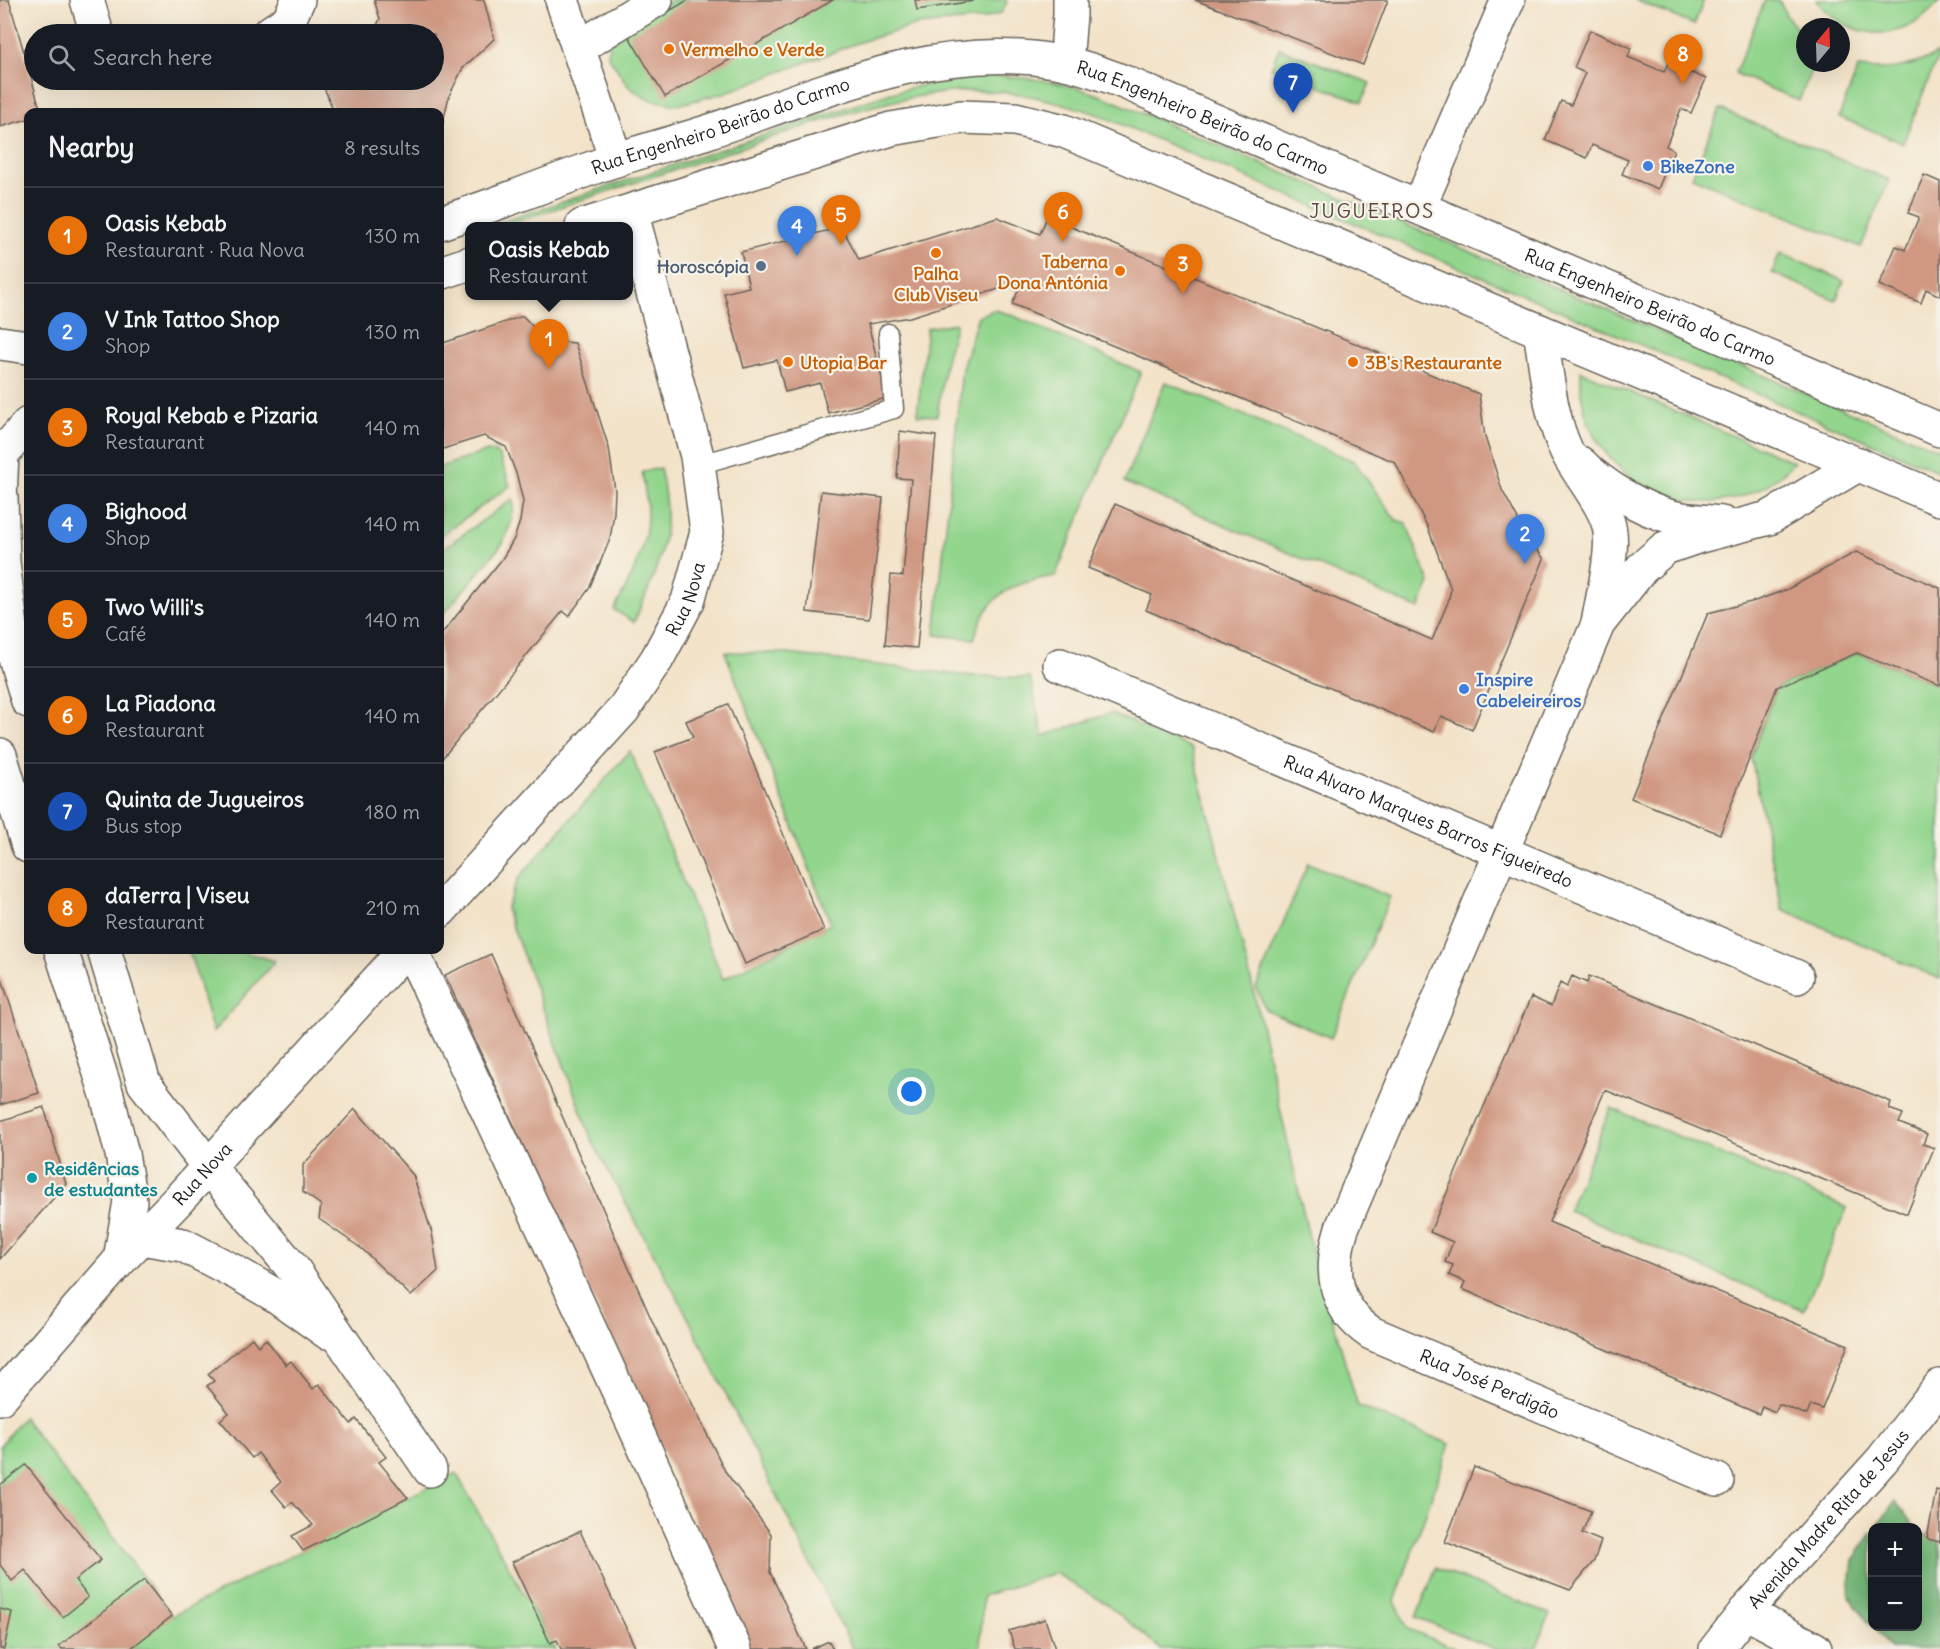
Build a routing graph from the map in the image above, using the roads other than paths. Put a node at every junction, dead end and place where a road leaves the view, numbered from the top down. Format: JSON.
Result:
{"nodes":[{"id":1,"x":87,"y":0,"type":"edge"},
{"id":2,"x":298,"y":0,"type":"edge"},
{"id":3,"x":562,"y":0,"type":"edge"},
{"id":4,"x":656,"y":0,"type":"edge"},
{"id":5,"x":1070,"y":0,"type":"edge"},
{"id":6,"x":1508,"y":0,"type":"edge"},
{"id":7,"x":94,"y":24,"type":"edge"},
{"id":8,"x":284,"y":24,"type":"edge"},
{"id":9,"x":578,"y":48,"type":"junction"},
{"id":10,"x":1066,"y":63,"type":"junction"},
{"id":11,"x":615,"y":160,"type":"junction"},
{"id":12,"x":1419,"y":207,"type":"junction"},
{"id":13,"x":631,"y":211,"type":"junction"},
{"id":14,"x":444,"y":222,"type":"edge"},
{"id":15,"x":595,"y":222,"type":"edge"},
{"id":16,"x":465,"y":265,"type":"edge"},
{"id":17,"x":444,"y":272,"type":"edge"},
{"id":18,"x":1540,"y":331,"type":"junction"},
{"id":19,"x":888,"y":333,"type":"dead end"},
{"id":20,"x":0,"y":343,"type":"edge"},
{"id":21,"x":24,"y":346,"type":"edge"},
{"id":22,"x":1555,"y":420,"type":"junction"},
{"id":23,"x":24,"y":427,"type":"edge"},
{"id":24,"x":1940,"y":430,"type":"edge"},
{"id":25,"x":1,"y":450,"type":"edge"},
{"id":26,"x":1859,"y":464,"type":"junction"},
{"id":27,"x":698,"y":465,"type":"junction"},
{"id":28,"x":0,"y":497,"type":"edge"},
{"id":29,"x":1940,"y":498,"type":"edge"},
{"id":30,"x":1769,"y":518,"type":"junction"},
{"id":31,"x":1598,"y":624,"type":"junction"},
{"id":32,"x":1060,"y":665,"type":"dead end"},
{"id":33,"x":24,"y":688,"type":"edge"},
{"id":34,"x":0,"y":755,"type":"edge"},
{"id":35,"x":24,"y":833,"type":"edge"},
{"id":36,"x":1502,"y":852,"type":"junction"},
{"id":37,"x":444,"y":907,"type":"edge"},
{"id":38,"x":62,"y":954,"type":"edge"},
{"id":39,"x":105,"y":954,"type":"edge"},
{"id":40,"x":401,"y":954,"type":"edge"},
{"id":41,"x":413,"y":954,"type":"edge"},
{"id":42,"x":1797,"y":977,"type":"dead end"},
{"id":43,"x":208,"y":1166,"type":"junction"},
{"id":44,"x":131,"y":1249,"type":"junction"},
{"id":45,"x":345,"y":1346,"type":"junction"},
{"id":46,"x":1940,"y":1386,"type":"edge"},
{"id":47,"x":0,"y":1398,"type":"edge"},
{"id":48,"x":430,"y":1470,"type":"dead end"},
{"id":49,"x":1717,"y":1480,"type":"dead end"},
{"id":50,"x":1745,"y":1612,"type":"junction"},
{"id":51,"x":735,"y":1649,"type":"edge"},
{"id":52,"x":1716,"y":1649,"type":"edge"},
{"id":53,"x":1815,"y":1649,"type":"edge"}],
"edges":[{"from":1,"to":7,"type":"street"},
{"from":2,"to":8,"type":"street"},
{"from":3,"to":9,"type":"street"},
{"from":4,"to":9,"type":"street"},
{"from":5,"to":10,"type":"street"},
{"from":6,"to":12,"type":"street"},
{"from":9,"to":11,"type":"street"},
{"from":10,"to":11,"type":"street","name":"Rua Engenheiro Beirão do Carmo"},
{"from":10,"to":12,"type":"street","name":"Rua Engenheiro Beirão do Carmo"},
{"from":11,"to":14,"type":"street","name":"Rua Engenheiro Beirão do Carmo"},
{"from":12,"to":24,"type":"street","name":"Rua Engenheiro Beirão do Carmo"},
{"from":13,"to":15,"type":"street"},
{"from":13,"to":18,"type":"street"},
{"from":13,"to":27,"type":"street","name":"Rua Nova"},
{"from":16,"to":17,"type":"street"},
{"from":18,"to":22,"type":"street"},
{"from":18,"to":26,"type":"street"},
{"from":19,"to":27,"type":"lane"},
{"from":20,"to":21,"type":"street"},
{"from":22,"to":30,"type":"street"},
{"from":22,"to":31,"type":"street"},
{"from":23,"to":25,"type":"street"},
{"from":25,"to":28,"type":"street"},
{"from":26,"to":29,"type":"street"},
{"from":26,"to":30,"type":"street"},
{"from":27,"to":37,"type":"street","name":"Rua Nova"},
{"from":28,"to":33,"type":"street"},
{"from":30,"to":31,"type":"street"},
{"from":31,"to":36,"type":"street","name":"Rua José Perdigão"},
{"from":32,"to":36,"type":"street","name":"Rua Alvaro Marques Barros Figueiredo"},
{"from":34,"to":35,"type":"street"},
{"from":36,"to":42,"type":"street","name":"Rua Alvaro Marques Barros Figueiredo"},
{"from":36,"to":49,"type":"street","name":"Rua José Perdigão"},
{"from":38,"to":44,"type":"street"},
{"from":39,"to":43,"type":"street"},
{"from":40,"to":43,"type":"street","name":"Rua Nova"},
{"from":41,"to":51,"type":"street"},
{"from":43,"to":44,"type":"street","name":"Rua Nova"},
{"from":43,"to":45,"type":"street"},
{"from":44,"to":45,"type":"street"},
{"from":44,"to":47,"type":"street","name":"Rua Nova"},
{"from":45,"to":48,"type":"street"},
{"from":46,"to":50,"type":"street","name":"Avenida Madre Rita de Jesus"},
{"from":50,"to":52,"type":"street","name":"Avenida Madre Rita de Jesus"},
{"from":50,"to":53,"type":"street"}]}
